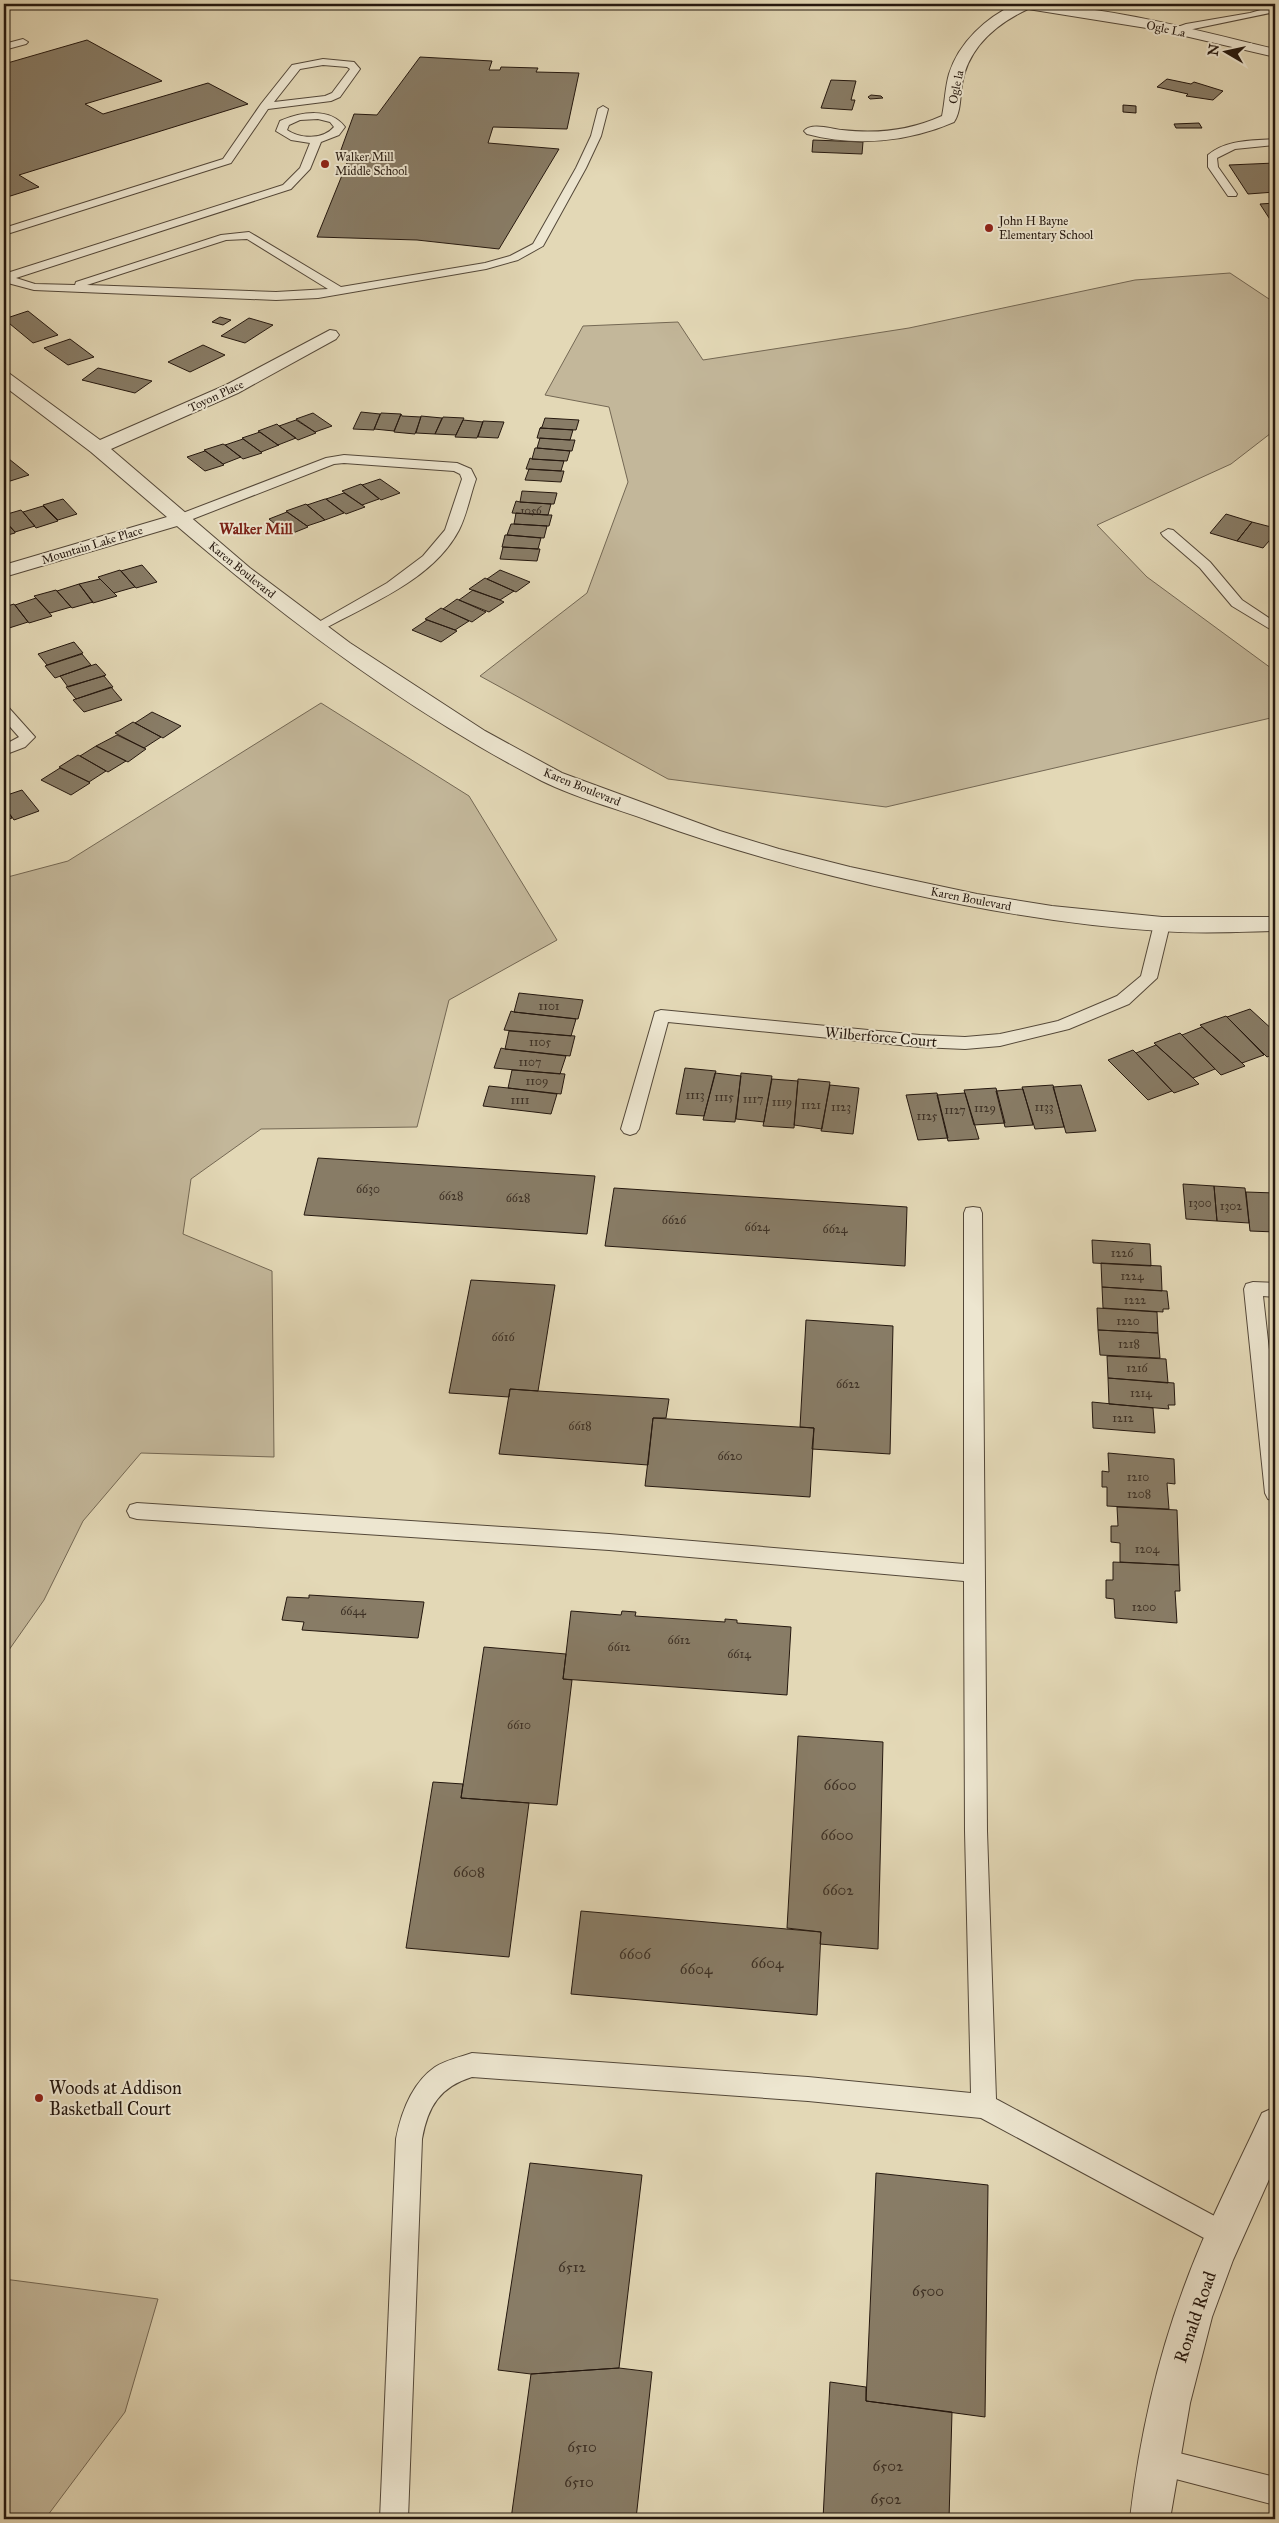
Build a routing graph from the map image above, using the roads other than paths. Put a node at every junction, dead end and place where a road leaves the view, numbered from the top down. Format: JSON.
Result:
{"nodes":[{"id":1,"x":1026,"y":4,"type":"edge"},
{"id":2,"x":1275,"y":9,"type":"edge"},
{"id":3,"x":1174,"y":30,"type":"junction"},
{"id":4,"x":23,"y":42,"type":"dead end"},
{"id":5,"x":4,"y":47,"type":"edge"},
{"id":6,"x":1275,"y":53,"type":"edge"},
{"id":7,"x":265,"y":106,"type":"junction"},
{"id":8,"x":603,"y":109,"type":"dead end"},
{"id":9,"x":812,"y":131,"type":"dead end"},
{"id":10,"x":317,"y":139,"type":"junction"},
{"id":11,"x":1275,"y":142,"type":"edge"},
{"id":12,"x":1232,"y":194,"type":"dead end"},
{"id":13,"x":4,"y":232,"type":"edge"},
{"id":14,"x":4,"y":278,"type":"edge"},
{"id":15,"x":67,"y":288,"type":"junction"},
{"id":16,"x":338,"y":290,"type":"junction"},
{"id":17,"x":330,"y":335,"type":"dead end"},
{"id":18,"x":4,"y":378,"type":"edge"},
{"id":19,"x":98,"y":448,"type":"junction"},
{"id":20,"x":180,"y":519,"type":"junction"},
{"id":21,"x":1168,"y":533,"type":"dead end"},
{"id":22,"x":4,"y":571,"type":"edge"},
{"id":23,"x":316,"y":627,"type":"junction"},
{"id":24,"x":1275,"y":628,"type":"edge"},
{"id":25,"x":4,"y":711,"type":"edge"},
{"id":26,"x":4,"y":750,"type":"edge"},
{"id":27,"x":1162,"y":924,"type":"junction"},
{"id":28,"x":1275,"y":924,"type":"edge"},
{"id":29,"x":630,"y":1129,"type":"dead end"},
{"id":30,"x":974,"y":1213,"type":"dead end"},
{"id":31,"x":1275,"y":1290,"type":"edge"},
{"id":32,"x":1275,"y":1493,"type":"edge"},
{"id":33,"x":137,"y":1511,"type":"dead end"},
{"id":34,"x":975,"y":1573,"type":"junction"},
{"id":35,"x":984,"y":2106,"type":"junction"},
{"id":36,"x":1275,"y":2125,"type":"edge"},
{"id":37,"x":1226,"y":2236,"type":"junction"},
{"id":38,"x":1159,"y":2462,"type":"junction"},
{"id":39,"x":1275,"y":2491,"type":"edge"},
{"id":40,"x":394,"y":2519,"type":"edge"},
{"id":41,"x":1150,"y":2519,"type":"edge"}],
"edges":[{"from":1,"to":3,"type":"street","name":"Ogle La"},
{"from":1,"to":9,"type":"street","name":"Ogle la"},
{"from":2,"to":3,"type":"lane"},
{"from":3,"to":6,"type":"street","name":"Ogle La"},
{"from":4,"to":5,"type":"lane"},
{"from":7,"to":7,"type":"lane"},
{"from":7,"to":13,"type":"lane"},
{"from":8,"to":16,"type":"lane"},
{"from":10,"to":10,"type":"lane"},
{"from":10,"to":14,"type":"lane"},
{"from":11,"to":12,"type":"lane"},
{"from":14,"to":15,"type":"lane"},
{"from":15,"to":16,"type":"lane"},
{"from":15,"to":16,"type":"lane"},
{"from":17,"to":19,"type":"street","name":"Toyon Place"},
{"from":18,"to":19,"type":"street","name":"Karen Boulevard"},
{"from":19,"to":20,"type":"street","name":"Karen Boulevard"},
{"from":20,"to":22,"type":"street","name":"Mountain Lake Place"},
{"from":20,"to":23,"type":"street","name":"Karen Boulevard"},
{"from":20,"to":23,"type":"lane"},
{"from":21,"to":24,"type":"lane"},
{"from":23,"to":27,"type":"street","name":"Karen Boulevard"},
{"from":25,"to":26,"type":"lane"},
{"from":27,"to":28,"type":"street","name":"Karen Boulevard"},
{"from":27,"to":29,"type":"lane","name":"Wilberforce Court"},
{"from":30,"to":34,"type":"lane"},
{"from":31,"to":32,"type":"lane"},
{"from":33,"to":34,"type":"lane"},
{"from":34,"to":35,"type":"lane"},
{"from":35,"to":37,"type":"lane"},
{"from":35,"to":40,"type":"lane"},
{"from":36,"to":37,"type":"street","name":"Ronald Road"},
{"from":37,"to":38,"type":"street","name":"Ronald Road"},
{"from":38,"to":39,"type":"lane"},
{"from":38,"to":41,"type":"street","name":"Ronald Road"}]}
